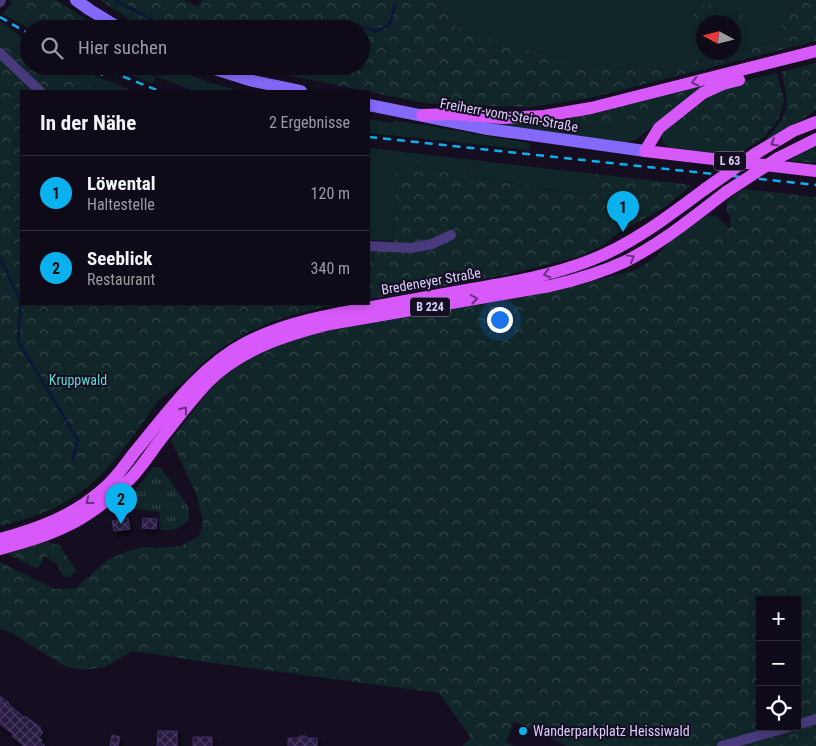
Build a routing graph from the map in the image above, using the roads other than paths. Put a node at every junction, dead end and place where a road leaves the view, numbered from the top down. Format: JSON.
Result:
{"nodes":[{"id":1,"x":76,"y":0,"type":"edge"},
{"id":2,"x":106,"y":20,"type":"edge"},
{"id":3,"x":816,"y":51,"type":"edge"},
{"id":4,"x":0,"y":53,"type":"edge"},
{"id":5,"x":816,"y":60,"type":"edge"},
{"id":6,"x":20,"y":72,"type":"edge"},
{"id":7,"x":23,"y":75,"type":"edge"},
{"id":8,"x":233,"y":75,"type":"edge"},
{"id":9,"x":39,"y":90,"type":"edge"},
{"id":10,"x":296,"y":90,"type":"edge"},
{"id":11,"x":370,"y":104,"type":"edge"},
{"id":12,"x":422,"y":115,"type":"junction"},
{"id":13,"x":816,"y":122,"type":"edge"},
{"id":14,"x":816,"y":138,"type":"edge"},
{"id":15,"x":645,"y":151,"type":"junction"},
{"id":16,"x":816,"y":171,"type":"edge"},
{"id":17,"x":452,"y":235,"type":"dead end"},
{"id":18,"x":370,"y":246,"type":"edge"},
{"id":19,"x":0,"y":539,"type":"edge"},
{"id":20,"x":0,"y":549,"type":"edge"},
{"id":21,"x":816,"y":719,"type":"edge"},
{"id":22,"x":801,"y":724,"type":"edge"},
{"id":23,"x":775,"y":731,"type":"edge"},
{"id":24,"x":722,"y":746,"type":"edge"}],
"edges":[{"from":1,"to":2,"type":"main road"},
{"from":3,"to":12,"type":"main road","one_way":true},
{"from":4,"to":6,"type":"street"},
{"from":5,"to":15,"type":"main road"},
{"from":7,"to":9,"type":"street"},
{"from":8,"to":10,"type":"main road"},
{"from":11,"to":12,"type":"main road","name":"Freiherr-vom-Stein-Straße","number":"L 63"},
{"from":12,"to":15,"type":"main road","name":"Freiherr-vom-Stein-Straße","number":"L 63"},
{"from":13,"to":19,"type":"main road","name":"Bredeneyer Straße","number":"B 224","one_way":true,"bridge":true},
{"from":20,"to":14,"type":"main road","name":"Bredeneyer Straße","number":"B 224","one_way":true,"bridge":true},
{"from":15,"to":16,"type":"main road","number":"L 63"},
{"from":17,"to":18,"type":"street"},
{"from":21,"to":22,"type":"street"},
{"from":23,"to":24,"type":"street"}]}
